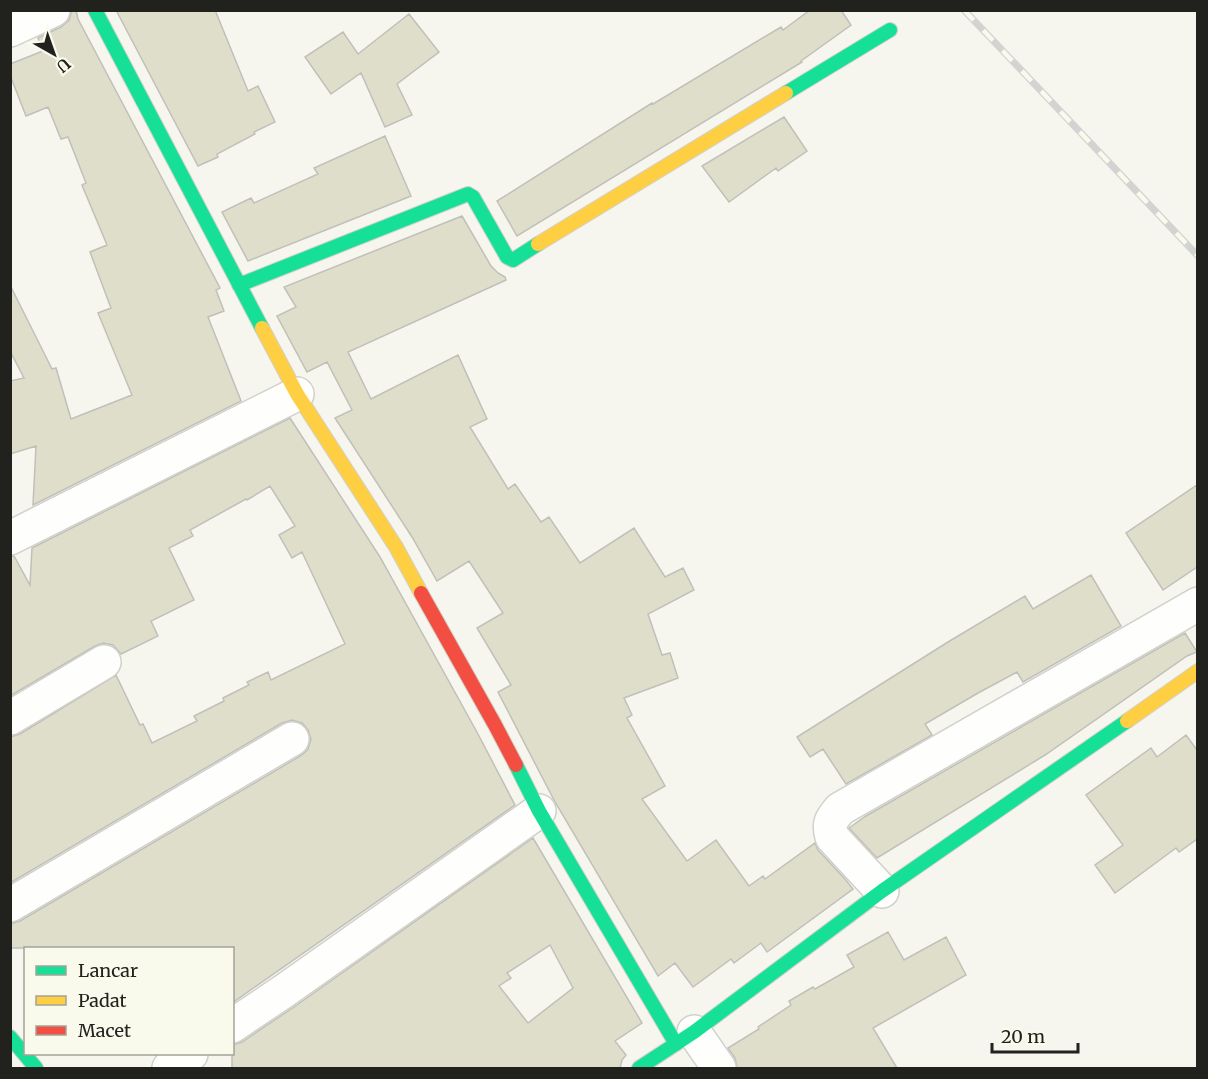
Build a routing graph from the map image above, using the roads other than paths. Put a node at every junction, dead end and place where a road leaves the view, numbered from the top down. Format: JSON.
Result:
{"nodes":[{"id":1,"x":53,"y":10,"type":"edge"},
{"id":2,"x":95,"y":10,"type":"edge"},
{"id":3,"x":10,"y":30,"type":"edge"},
{"id":4,"x":890,"y":30,"type":"dead end"},
{"id":5,"x":239,"y":285,"type":"junction"},
{"id":6,"x":297,"y":394,"type":"junction"},
{"id":7,"x":10,"y":538,"type":"edge"},
{"id":8,"x":1197,"y":604,"type":"edge"},
{"id":9,"x":104,"y":662,"type":"dead end"},
{"id":10,"x":1197,"y":671,"type":"edge"},
{"id":11,"x":10,"y":718,"type":"edge"},
{"id":12,"x":292,"y":739,"type":"dead end"},
{"id":13,"x":539,"y":811,"type":"junction"},
{"id":14,"x":882,"y":891,"type":"junction"},
{"id":15,"x":10,"y":904,"type":"edge"},
{"id":16,"x":234,"y":1025,"type":"edge"},
{"id":17,"x":10,"y":1036,"type":"edge"},
{"id":18,"x":685,"y":1038,"type":"junction"},
{"id":19,"x":24,"y":1053,"type":"edge"},
{"id":20,"x":25,"y":1055,"type":"edge"},
{"id":21,"x":188,"y":1055,"type":"edge"},
{"id":22,"x":36,"y":1068,"type":"edge"},
{"id":23,"x":169,"y":1068,"type":"edge"},
{"id":24,"x":639,"y":1068,"type":"edge"},
{"id":25,"x":718,"y":1068,"type":"edge"}],
"edges":[{"from":1,"to":3,"type":"street"},
{"from":2,"to":5,"type":"main road"},
{"from":4,"to":5,"type":"main road"},
{"from":5,"to":6,"type":"main road"},
{"from":6,"to":7,"type":"street"},
{"from":6,"to":13,"type":"main road"},
{"from":8,"to":14,"type":"street"},
{"from":9,"to":11,"type":"street"},
{"from":10,"to":14,"type":"main road"},
{"from":12,"to":15,"type":"street"},
{"from":13,"to":16,"type":"street"},
{"from":13,"to":18,"type":"main road"},
{"from":14,"to":18,"type":"main road"},
{"from":17,"to":19,"type":"main road"},
{"from":18,"to":24,"type":"main road"},
{"from":18,"to":25,"type":"street"},
{"from":20,"to":22,"type":"main road"},
{"from":21,"to":23,"type":"street"}]}
